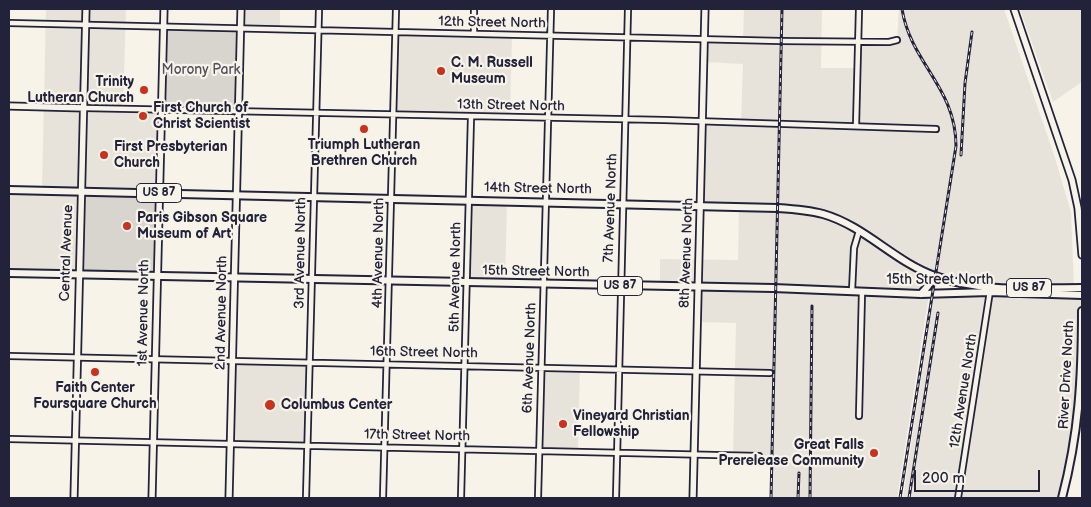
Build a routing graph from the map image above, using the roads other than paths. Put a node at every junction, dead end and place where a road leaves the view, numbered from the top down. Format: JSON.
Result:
{"nodes":[{"id":1,"x":86,"y":9,"type":"edge"},
{"id":2,"x":164,"y":9,"type":"edge"},
{"id":3,"x":241,"y":9,"type":"edge"},
{"id":4,"x":319,"y":9,"type":"edge"},
{"id":5,"x":396,"y":9,"type":"edge"},
{"id":6,"x":474,"y":9,"type":"edge"},
{"id":7,"x":551,"y":9,"type":"edge"},
{"id":8,"x":628,"y":9,"type":"edge"},
{"id":9,"x":705,"y":9,"type":"edge"},
{"id":10,"x":859,"y":9,"type":"edge"},
{"id":11,"x":1014,"y":9,"type":"edge"},
{"id":12,"x":9,"y":23,"type":"edge"},
{"id":13,"x":86,"y":26,"type":"junction"},
{"id":14,"x":164,"y":27,"type":"junction"},
{"id":15,"x":240,"y":29,"type":"junction"},
{"id":16,"x":318,"y":32,"type":"junction"},
{"id":17,"x":396,"y":32,"type":"junction"},
{"id":18,"x":474,"y":33,"type":"junction"},
{"id":19,"x":550,"y":35,"type":"junction"},
{"id":20,"x":628,"y":37,"type":"junction"},
{"id":21,"x":704,"y":38,"type":"junction"},
{"id":22,"x":897,"y":40,"type":"dead end"},
{"id":23,"x":858,"y":42,"type":"junction"},
{"id":24,"x":9,"y":106,"type":"edge"},
{"id":25,"x":84,"y":108,"type":"junction"},
{"id":26,"x":160,"y":110,"type":"junction"},
{"id":27,"x":239,"y":112,"type":"junction"},
{"id":28,"x":316,"y":114,"type":"junction"},
{"id":29,"x":393,"y":115,"type":"junction"},
{"id":30,"x":471,"y":117,"type":"junction"},
{"id":31,"x":549,"y":119,"type":"junction"},
{"id":32,"x":625,"y":120,"type":"junction"},
{"id":33,"x":703,"y":122,"type":"junction"},
{"id":34,"x":856,"y":126,"type":"junction"},
{"id":35,"x":936,"y":129,"type":"dead end"},
{"id":36,"x":9,"y":190,"type":"edge"},
{"id":37,"x":82,"y":191,"type":"junction"},
{"id":38,"x":159,"y":193,"type":"junction"},
{"id":39,"x":237,"y":195,"type":"junction"},
{"id":40,"x":314,"y":197,"type":"junction"},
{"id":41,"x":391,"y":199,"type":"junction"},
{"id":42,"x":469,"y":200,"type":"junction"},
{"id":43,"x":546,"y":202,"type":"junction"},
{"id":44,"x":623,"y":204,"type":"junction"},
{"id":45,"x":701,"y":206,"type":"junction"},
{"id":46,"x":859,"y":231,"type":"junction"},
{"id":47,"x":1082,"y":255,"type":"edge"},
{"id":48,"x":9,"y":273,"type":"edge"},
{"id":49,"x":927,"y":273,"type":"junction"},
{"id":50,"x":79,"y":274,"type":"junction"},
{"id":51,"x":157,"y":276,"type":"junction"},
{"id":52,"x":235,"y":278,"type":"junction"},
{"id":53,"x":312,"y":280,"type":"junction"},
{"id":54,"x":390,"y":282,"type":"junction"},
{"id":55,"x":467,"y":283,"type":"junction"},
{"id":56,"x":543,"y":285,"type":"junction"},
{"id":57,"x":620,"y":286,"type":"junction"},
{"id":58,"x":975,"y":286,"type":"joint"},
{"id":59,"x":698,"y":288,"type":"junction"},
{"id":60,"x":1082,"y":288,"type":"edge"},
{"id":61,"x":990,"y":290,"type":"junction"},
{"id":62,"x":852,"y":291,"type":"junction"},
{"id":63,"x":862,"y":292,"type":"junction"},
{"id":64,"x":921,"y":294,"type":"junction"},
{"id":65,"x":1082,"y":295,"type":"edge"},
{"id":66,"x":1082,"y":311,"type":"edge"},
{"id":67,"x":9,"y":356,"type":"edge"},
{"id":68,"x":78,"y":357,"type":"junction"},
{"id":69,"x":155,"y":358,"type":"junction"},
{"id":70,"x":233,"y":360,"type":"junction"},
{"id":71,"x":310,"y":362,"type":"junction"},
{"id":72,"x":388,"y":364,"type":"junction"},
{"id":73,"x":465,"y":366,"type":"junction"},
{"id":74,"x":541,"y":367,"type":"junction"},
{"id":75,"x":618,"y":369,"type":"junction"},
{"id":76,"x":696,"y":371,"type":"junction"},
{"id":77,"x":770,"y":373,"type":"dead end"},
{"id":78,"x":859,"y":416,"type":"dead end"},
{"id":79,"x":9,"y":439,"type":"edge"},
{"id":80,"x":75,"y":441,"type":"junction"},
{"id":81,"x":153,"y":442,"type":"junction"},
{"id":82,"x":231,"y":443,"type":"junction"},
{"id":83,"x":308,"y":445,"type":"junction"},
{"id":84,"x":385,"y":447,"type":"junction"},
{"id":85,"x":462,"y":448,"type":"junction"},
{"id":86,"x":539,"y":450,"type":"junction"},
{"id":87,"x":616,"y":452,"type":"junction"},
{"id":88,"x":694,"y":453,"type":"junction"},
{"id":89,"x":759,"y":456,"type":"dead end"},
{"id":90,"x":74,"y":498,"type":"edge"},
{"id":91,"x":152,"y":498,"type":"edge"},
{"id":92,"x":229,"y":498,"type":"edge"},
{"id":93,"x":306,"y":498,"type":"edge"},
{"id":94,"x":383,"y":498,"type":"edge"},
{"id":95,"x":461,"y":498,"type":"edge"},
{"id":96,"x":538,"y":498,"type":"edge"},
{"id":97,"x":616,"y":498,"type":"edge"},
{"id":98,"x":693,"y":498,"type":"edge"},
{"id":99,"x":958,"y":498,"type":"edge"},
{"id":100,"x":1062,"y":498,"type":"edge"}],
"edges":[{"from":1,"to":13,"type":"main road","name":"Central Avenue"},
{"from":2,"to":14,"type":"main road","name":"1st Avenue North"},
{"from":3,"to":15,"type":"main road","name":"2nd Avenue North"},
{"from":4,"to":16,"type":"street","name":"3rd Avenue North"},
{"from":5,"to":17,"type":"street","name":"4th Avenue North"},
{"from":6,"to":18,"type":"street"},
{"from":7,"to":19,"type":"street","name":"6th Avenue North"},
{"from":8,"to":20,"type":"street","name":"7th Avenue North"},
{"from":9,"to":21,"type":"main road","name":"8th Avenue North"},
{"from":10,"to":23,"type":"street"},
{"from":11,"to":47,"type":"main road"},
{"from":12,"to":13,"type":"street","name":"12th Street North"},
{"from":13,"to":14,"type":"street","name":"12th Street North"},
{"from":13,"to":25,"type":"main road","name":"Central Avenue"},
{"from":14,"to":15,"type":"street","name":"12th Street North"},
{"from":14,"to":26,"type":"main road","name":"1st Avenue North"},
{"from":15,"to":16,"type":"street","name":"12th Street North"},
{"from":15,"to":27,"type":"main road","name":"2nd Avenue North"},
{"from":16,"to":17,"type":"street","name":"12th Street North"},
{"from":16,"to":28,"type":"street","name":"3rd Avenue North"},
{"from":17,"to":18,"type":"street","name":"12th Street North"},
{"from":17,"to":29,"type":"street","name":"4th Avenue North"},
{"from":18,"to":19,"type":"street","name":"12th Street North"},
{"from":19,"to":20,"type":"street","name":"12th Street North"},
{"from":19,"to":31,"type":"street","name":"6th Avenue North"},
{"from":20,"to":21,"type":"street","name":"12th Street North"},
{"from":20,"to":32,"type":"street","name":"7th Avenue North"},
{"from":21,"to":23,"type":"street","name":"12th Street North"},
{"from":21,"to":33,"type":"main road","name":"8th Avenue North"},
{"from":22,"to":23,"type":"street","name":"12th Street North"},
{"from":23,"to":34,"type":"street"},
{"from":24,"to":25,"type":"main road"},
{"from":25,"to":26,"type":"street","name":"13th Street North"},
{"from":25,"to":37,"type":"main road","name":"Central Avenue"},
{"from":26,"to":27,"type":"street","name":"13th Street North"},
{"from":26,"to":38,"type":"main road","name":"1st Avenue North"},
{"from":27,"to":28,"type":"street","name":"13th Street North"},
{"from":27,"to":39,"type":"main road","name":"2nd Avenue North"},
{"from":28,"to":29,"type":"street","name":"13th Street North"},
{"from":28,"to":40,"type":"street","name":"3rd Avenue North"},
{"from":29,"to":30,"type":"street","name":"13th Street North"},
{"from":29,"to":41,"type":"street","name":"4th Avenue North"},
{"from":30,"to":31,"type":"street","name":"13th Street North"},
{"from":30,"to":42,"type":"street","name":"5th Avenue North"},
{"from":31,"to":32,"type":"street","name":"13th Street North"},
{"from":31,"to":43,"type":"street","name":"6th Avenue North"},
{"from":32,"to":33,"type":"street","name":"13th Street North"},
{"from":32,"to":44,"type":"street","name":"7th Avenue North"},
{"from":33,"to":34,"type":"street","name":"13th Street North"},
{"from":33,"to":45,"type":"main road","name":"8th Avenue North"},
{"from":34,"to":35,"type":"street","name":"13th Street North"},
{"from":36,"to":37,"type":"main road","number":"US 87"},
{"from":37,"to":38,"type":"main road","name":"14th Street North","number":"US 87"},
{"from":37,"to":50,"type":"main road","name":"Central Avenue"},
{"from":38,"to":39,"type":"main road","name":"14th Street North","number":"US 87"},
{"from":38,"to":51,"type":"main road","name":"1st Avenue North"},
{"from":39,"to":40,"type":"main road","name":"14th Street North","number":"US 87"},
{"from":39,"to":52,"type":"main road","name":"2nd Avenue North"},
{"from":40,"to":41,"type":"main road","name":"14th Street North","number":"US 87"},
{"from":40,"to":53,"type":"street","name":"3rd Avenue North"},
{"from":41,"to":42,"type":"main road","name":"14th Street North","number":"US 87"},
{"from":41,"to":54,"type":"street","name":"4th Avenue North"},
{"from":42,"to":43,"type":"main road","name":"14th Street North","number":"US 87"},
{"from":42,"to":55,"type":"street","name":"5th Avenue North"},
{"from":43,"to":44,"type":"main road","name":"14th Street North","number":"US 87"},
{"from":43,"to":56,"type":"street","name":"6th Avenue North"},
{"from":44,"to":45,"type":"main road","name":"14th Street North","number":"US 87"},
{"from":44,"to":57,"type":"street","name":"7th Avenue North"},
{"from":45,"to":46,"type":"main road","name":"14th Street North","number":"US 87"},
{"from":45,"to":59,"type":"main road","name":"8th Avenue North"},
{"from":46,"to":49,"type":"main road","name":"14th Street North","number":"US 87"},
{"from":46,"to":62,"type":"street"},
{"from":48,"to":50,"type":"main road","number":"US 87"},
{"from":49,"to":58,"type":"main road","name":"14th Street North","number":"US 87"},
{"from":49,"to":64,"type":"main road"},
{"from":50,"to":51,"type":"main road","name":"15th Street North","number":"US 87"},
{"from":50,"to":68,"type":"main road","name":"Central Avenue"},
{"from":51,"to":52,"type":"main road","name":"15th Street North","number":"US 87"},
{"from":51,"to":69,"type":"main road","name":"1st Avenue North"},
{"from":52,"to":53,"type":"main road","name":"15th Street North","number":"US 87"},
{"from":52,"to":70,"type":"main road","name":"2nd Avenue North"},
{"from":53,"to":54,"type":"main road","name":"15th Street North","number":"US 87"},
{"from":53,"to":71,"type":"street","name":"3rd Avenue North"},
{"from":54,"to":55,"type":"main road","name":"15th Street North","number":"US 87"},
{"from":54,"to":72,"type":"street","name":"4th Avenue North"},
{"from":55,"to":56,"type":"main road","name":"15th Street North","number":"US 87"},
{"from":55,"to":73,"type":"street","name":"5th Avenue North"},
{"from":56,"to":57,"type":"main road","name":"15th Street North","number":"US 87"},
{"from":56,"to":74,"type":"street","name":"6th Avenue North"},
{"from":57,"to":59,"type":"main road","name":"15th Street North","number":"US 87"},
{"from":57,"to":75,"type":"street","name":"7th Avenue North"},
{"from":58,"to":61,"type":"main road","name":"15th Street North","number":"US 87"},
{"from":59,"to":62,"type":"main road","name":"15th Street North","number":"US 87"},
{"from":59,"to":76,"type":"main road","name":"8th Avenue North"},
{"from":60,"to":61,"type":"main road","name":"15th Street North","number":"US 87"},
{"from":61,"to":64,"type":"main road","name":"15th Street North","number":"US 87"},
{"from":61,"to":65,"type":"main road","name":"15th Street North","number":"US 87"},
{"from":61,"to":99,"type":"street","name":"12th Avenue North"},
{"from":62,"to":63,"type":"main road","name":"15th Street North","number":"US 87"},
{"from":63,"to":64,"type":"main road","name":"15th Street North","number":"US 87"},
{"from":63,"to":78,"type":"street"},
{"from":66,"to":100,"type":"main road","name":"River Drive North"},
{"from":67,"to":68,"type":"street","name":"16th Street North"},
{"from":68,"to":69,"type":"street","name":"16th Street North"},
{"from":68,"to":80,"type":"main road","name":"Central Avenue"},
{"from":69,"to":70,"type":"street","name":"16th Street North"},
{"from":69,"to":81,"type":"main road","name":"1st Avenue North"},
{"from":70,"to":71,"type":"street","name":"16th Street North"},
{"from":70,"to":82,"type":"main road","name":"2nd Avenue North"},
{"from":71,"to":72,"type":"street","name":"16th Street North"},
{"from":71,"to":83,"type":"street","name":"3rd Avenue North"},
{"from":72,"to":73,"type":"street","name":"16th Street North"},
{"from":72,"to":84,"type":"street","name":"4th Avenue North"},
{"from":73,"to":74,"type":"street","name":"16th Street North"},
{"from":73,"to":85,"type":"street","name":"5th Avenue North"},
{"from":74,"to":75,"type":"street","name":"16th Street North"},
{"from":74,"to":86,"type":"street","name":"6th Avenue North"},
{"from":75,"to":76,"type":"street","name":"16th Street North"},
{"from":75,"to":87,"type":"street","name":"7th Avenue North"},
{"from":76,"to":77,"type":"street","name":"16th Street North"},
{"from":76,"to":88,"type":"main road","name":"8th Avenue North"},
{"from":79,"to":80,"type":"street","name":"17th Street North"},
{"from":80,"to":81,"type":"street","name":"17th Street North"},
{"from":80,"to":90,"type":"main road","name":"Central Avenue"},
{"from":81,"to":82,"type":"street","name":"17th Street North"},
{"from":81,"to":91,"type":"main road","name":"1st Avenue North"},
{"from":82,"to":83,"type":"street","name":"17th Street North"},
{"from":82,"to":92,"type":"main road","name":"2nd Avenue North"},
{"from":83,"to":84,"type":"street","name":"17th Street North"},
{"from":83,"to":93,"type":"street","name":"3rd Avenue North"},
{"from":84,"to":85,"type":"street","name":"17th Street North"},
{"from":84,"to":94,"type":"street","name":"4th Avenue North"},
{"from":85,"to":86,"type":"street","name":"17th Street North"},
{"from":85,"to":95,"type":"street","name":"5th Avenue North"},
{"from":86,"to":87,"type":"street","name":"17th Street North"},
{"from":86,"to":96,"type":"street","name":"6th Avenue North"},
{"from":87,"to":88,"type":"street","name":"17th Street North"},
{"from":87,"to":97,"type":"street","name":"7th Avenue North"},
{"from":88,"to":89,"type":"street","name":"17th Street North"},
{"from":88,"to":98,"type":"main road","name":"8th Avenue North"}]}
